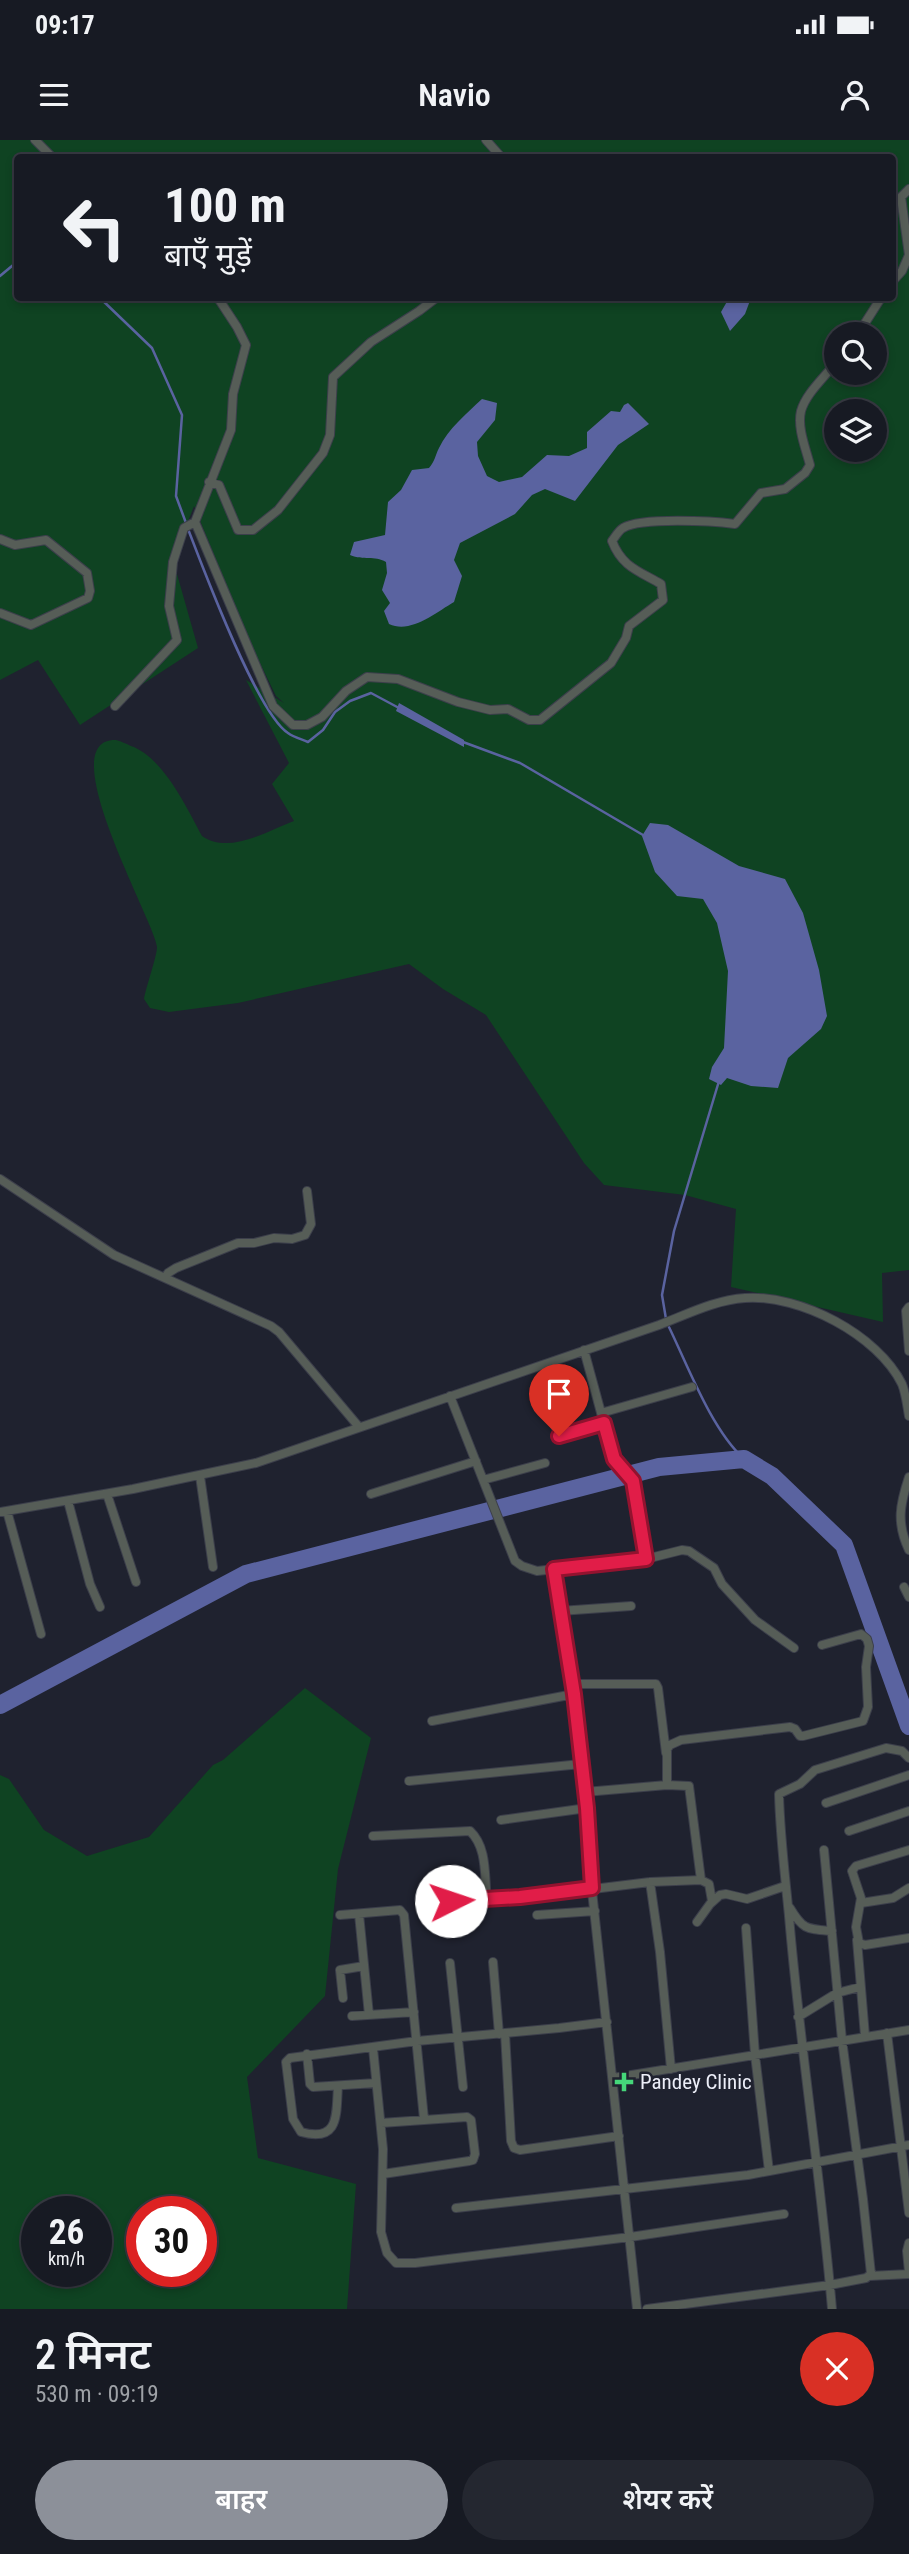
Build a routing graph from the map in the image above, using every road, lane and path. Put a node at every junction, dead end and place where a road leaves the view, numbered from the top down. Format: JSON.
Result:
{"nodes":[{"id":1,"x":35,"y":140,"type":"edge"},
{"id":2,"x":486,"y":140,"type":"edge"},
{"id":3,"x":49,"y":154,"type":"edge"},
{"id":4,"x":498,"y":154,"type":"edge"},
{"id":5,"x":909,"y":189,"type":"edge"},
{"id":6,"x":896,"y":278,"type":"edge"},
{"id":7,"x":220,"y":301,"type":"edge"},
{"id":8,"x":432,"y":301,"type":"edge"},
{"id":9,"x":879,"y":301,"type":"edge"},
{"id":10,"x":866,"y":322,"type":"edge"},
{"id":11,"x":824,"y":377,"type":"edge"},
{"id":12,"x":209,"y":482,"type":"junction"},
{"id":13,"x":195,"y":522,"type":"junction"},
{"id":14,"x":0,"y":539,"type":"edge"},
{"id":15,"x":0,"y":613,"type":"edge"},
{"id":16,"x":114,"y":706,"type":"dead end"},
{"id":17,"x":0,"y":1179,"type":"edge"},
{"id":18,"x":307,"y":1191,"type":"dead end"},
{"id":19,"x":165,"y":1279,"type":"junction"},
{"id":20,"x":909,"y":1307,"type":"edge"},
{"id":21,"x":909,"y":1348,"type":"edge"},
{"id":22,"x":584,"y":1350,"type":"junction"},
{"id":23,"x":906,"y":1384,"type":"edge"},
{"id":24,"x":692,"y":1387,"type":"dead end"},
{"id":25,"x":450,"y":1396,"type":"junction"},
{"id":26,"x":548,"y":1413,"type":"dead end"},
{"id":27,"x":601,"y":1413,"type":"junction"},
{"id":28,"x":909,"y":1416,"type":"edge"},
{"id":29,"x":604,"y":1423,"type":"junction"},
{"id":30,"x":359,"y":1427,"type":"junction"},
{"id":31,"x":477,"y":1461,"type":"junction"},
{"id":32,"x":545,"y":1463,"type":"dead end"},
{"id":33,"x":200,"y":1476,"type":"junction"},
{"id":34,"x":909,"y":1477,"type":"edge"},
{"id":35,"x":483,"y":1480,"type":"junction"},
{"id":36,"x":371,"y":1493,"type":"dead end"},
{"id":37,"x":107,"y":1494,"type":"junction"},
{"id":38,"x":68,"y":1501,"type":"junction"},
{"id":39,"x":3,"y":1512,"type":"edge"},
{"id":40,"x":909,"y":1550,"type":"edge"},
{"id":41,"x":646,"y":1559,"type":"junction"},
{"id":42,"x":213,"y":1567,"type":"dead end"},
{"id":43,"x":554,"y":1569,"type":"junction"},
{"id":44,"x":135,"y":1582,"type":"dead end"},
{"id":45,"x":904,"y":1587,"type":"dead end"},
{"id":46,"x":909,"y":1597,"type":"edge"},
{"id":47,"x":631,"y":1605,"type":"dead end"},
{"id":48,"x":100,"y":1607,"type":"dead end"},
{"id":49,"x":560,"y":1611,"type":"junction"},
{"id":50,"x":41,"y":1634,"type":"dead end"},
{"id":51,"x":822,"y":1644,"type":"dead end"},
{"id":52,"x":794,"y":1648,"type":"dead end"},
{"id":53,"x":572,"y":1684,"type":"junction"},
{"id":54,"x":574,"y":1694,"type":"junction"},
{"id":55,"x":432,"y":1721,"type":"dead end"},
{"id":56,"x":666,"y":1753,"type":"junction"},
{"id":57,"x":909,"y":1758,"type":"edge"},
{"id":58,"x":581,"y":1764,"type":"junction"},
{"id":59,"x":909,"y":1775,"type":"edge"},
{"id":60,"x":409,"y":1781,"type":"dead end"},
{"id":61,"x":667,"y":1785,"type":"junction"},
{"id":62,"x":585,"y":1792,"type":"junction"},
{"id":63,"x":826,"y":1803,"type":"dead end"},
{"id":64,"x":587,"y":1808,"type":"junction"},
{"id":65,"x":909,"y":1811,"type":"edge"},
{"id":66,"x":501,"y":1820,"type":"dead end"},
{"id":67,"x":849,"y":1831,"type":"dead end"},
{"id":68,"x":373,"y":1836,"type":"dead end"},
{"id":69,"x":824,"y":1850,"type":"dead end"},
{"id":70,"x":909,"y":1850,"type":"edge"},
{"id":71,"x":701,"y":1880,"type":"junction"},
{"id":72,"x":650,"y":1882,"type":"junction"},
{"id":73,"x":785,"y":1885,"type":"junction"},
{"id":74,"x":592,"y":1888,"type":"junction"},
{"id":75,"x":909,"y":1888,"type":"edge"},
{"id":76,"x":487,"y":1899,"type":"junction"},
{"id":77,"x":451,"y":1901,"type":"dead end"},
{"id":78,"x":712,"y":1902,"type":"junction"},
{"id":79,"x":787,"y":1903,"type":"junction"},
{"id":80,"x":861,"y":1903,"type":"junction"},
{"id":81,"x":595,"y":1911,"type":"junction"},
{"id":82,"x":359,"y":1914,"type":"junction"},
{"id":83,"x":340,"y":1915,"type":"dead end"},
{"id":84,"x":537,"y":1915,"type":"dead end"},
{"id":85,"x":697,"y":1922,"type":"dead end"},
{"id":86,"x":746,"y":1928,"type":"dead end"},
{"id":87,"x":832,"y":1931,"type":"junction"},
{"id":88,"x":909,"y":1938,"type":"edge"},
{"id":89,"x":857,"y":1940,"type":"junction"},
{"id":90,"x":493,"y":1962,"type":"dead end"},
{"id":91,"x":450,"y":1964,"type":"dead end"},
{"id":92,"x":364,"y":1966,"type":"junction"},
{"id":93,"x":860,"y":1987,"type":"junction"},
{"id":94,"x":837,"y":1993,"type":"junction"},
{"id":95,"x":343,"y":1998,"type":"dead end"},
{"id":96,"x":414,"y":2012,"type":"junction"},
{"id":97,"x":369,"y":2015,"type":"junction"},
{"id":98,"x":352,"y":2016,"type":"dead end"},
{"id":99,"x":798,"y":2017,"type":"junction"},
{"id":100,"x":607,"y":2022,"type":"junction"},
{"id":101,"x":909,"y":2030,"type":"edge"},
{"id":102,"x":502,"y":2033,"type":"junction"},
{"id":103,"x":887,"y":2033,"type":"junction"},
{"id":104,"x":866,"y":2036,"type":"junction"},
{"id":105,"x":457,"y":2038,"type":"junction"},
{"id":106,"x":842,"y":2040,"type":"junction"},
{"id":107,"x":417,"y":2041,"type":"junction"},
{"id":108,"x":373,"y":2048,"type":"junction"},
{"id":109,"x":801,"y":2048,"type":"junction"},
{"id":110,"x":307,"y":2054,"type":"junction"},
{"id":111,"x":755,"y":2055,"type":"junction"},
{"id":112,"x":671,"y":2069,"type":"junction"},
{"id":113,"x":613,"y":2078,"type":"junction"},
{"id":114,"x":376,"y":2082,"type":"junction"},
{"id":115,"x":338,"y":2086,"type":"junction"},
{"id":116,"x":463,"y":2087,"type":"dead end"},
{"id":117,"x":424,"y":2119,"type":"junction"},
{"id":118,"x":381,"y":2123,"type":"junction"},
{"id":119,"x":619,"y":2136,"type":"junction"},
{"id":120,"x":905,"y":2146,"type":"edge"},
{"id":121,"x":857,"y":2154,"type":"junction"},
{"id":122,"x":816,"y":2163,"type":"junction"},
{"id":123,"x":769,"y":2171,"type":"junction"},
{"id":124,"x":383,"y":2174,"type":"junction"},
{"id":125,"x":625,"y":2190,"type":"junction"},
{"id":126,"x":456,"y":2208,"type":"dead end"},
{"id":127,"x":909,"y":2213,"type":"edge"},
{"id":128,"x":784,"y":2214,"type":"dead end"},
{"id":129,"x":630,"y":2237,"type":"junction"},
{"id":130,"x":909,"y":2243,"type":"edge"},
{"id":131,"x":909,"y":2273,"type":"edge"},
{"id":132,"x":869,"y":2277,"type":"junction"},
{"id":133,"x":830,"y":2285,"type":"junction"},
{"id":134,"x":636,"y":2309,"type":"edge"},
{"id":135,"x":648,"y":2309,"type":"edge"},
{"id":136,"x":832,"y":2309,"type":"edge"}],
"edges":[{"from":1,"to":3,"type":"street"},
{"from":2,"to":4,"type":"street"},
{"from":5,"to":6,"type":"street"},
{"from":7,"to":12,"type":"street"},
{"from":8,"to":12,"type":"street"},
{"from":9,"to":10,"type":"street"},
{"from":11,"to":13,"type":"street"},
{"from":12,"to":13,"type":"street"},
{"from":13,"to":16,"type":"street"},
{"from":14,"to":15,"type":"street"},
{"from":17,"to":19,"type":"street"},
{"from":18,"to":19,"type":"street"},
{"from":19,"to":30,"type":"street"},
{"from":20,"to":21,"type":"street"},
{"from":22,"to":23,"type":"street"},
{"from":22,"to":25,"type":"street"},
{"from":22,"to":27,"type":"street"},
{"from":23,"to":28,"type":"street"},
{"from":24,"to":27,"type":"street"},
{"from":25,"to":30,"type":"street"},
{"from":25,"to":31,"type":"street"},
{"from":26,"to":29,"type":"street"},
{"from":27,"to":29,"type":"street"},
{"from":29,"to":41,"type":"street"},
{"from":30,"to":33,"type":"street"},
{"from":31,"to":35,"type":"street"},
{"from":31,"to":36,"type":"street"},
{"from":32,"to":35,"type":"street"},
{"from":33,"to":37,"type":"street"},
{"from":33,"to":42,"type":"street"},
{"from":34,"to":40,"type":"street"},
{"from":35,"to":43,"type":"street"},
{"from":37,"to":38,"type":"street"},
{"from":37,"to":44,"type":"street"},
{"from":38,"to":39,"type":"street"},
{"from":38,"to":48,"type":"street"},
{"from":39,"to":50,"type":"street"},
{"from":41,"to":43,"type":"street"},
{"from":41,"to":52,"type":"street"},
{"from":43,"to":49,"type":"street"},
{"from":45,"to":46,"type":"street"},
{"from":47,"to":49,"type":"street"},
{"from":49,"to":53,"type":"street"},
{"from":51,"to":56,"type":"street"},
{"from":53,"to":54,"type":"street"},
{"from":53,"to":56,"type":"street"},
{"from":54,"to":55,"type":"street"},
{"from":54,"to":58,"type":"street"},
{"from":56,"to":61,"type":"street"},
{"from":57,"to":73,"type":"street"},
{"from":58,"to":60,"type":"street"},
{"from":58,"to":62,"type":"street"},
{"from":59,"to":63,"type":"street"},
{"from":61,"to":62,"type":"street"},
{"from":61,"to":71,"type":"street"},
{"from":62,"to":64,"type":"street"},
{"from":64,"to":66,"type":"street"},
{"from":64,"to":74,"type":"street"},
{"from":65,"to":67,"type":"street"},
{"from":68,"to":76,"type":"street"},
{"from":69,"to":87,"type":"street"},
{"from":70,"to":80,"type":"street"},
{"from":71,"to":72,"type":"street"},
{"from":71,"to":78,"type":"street"},
{"from":72,"to":74,"type":"street"},
{"from":72,"to":112,"type":"street"},
{"from":73,"to":78,"type":"street"},
{"from":73,"to":79,"type":"street"},
{"from":74,"to":76,"type":"street"},
{"from":74,"to":81,"type":"street"},
{"from":75,"to":80,"type":"street"},
{"from":76,"to":77,"type":"street"},
{"from":78,"to":85,"type":"street"},
{"from":79,"to":87,"type":"street"},
{"from":79,"to":99,"type":"street"},
{"from":80,"to":89,"type":"street"},
{"from":81,"to":84,"type":"street"},
{"from":81,"to":100,"type":"street"},
{"from":82,"to":83,"type":"street"},
{"from":82,"to":92,"type":"street"},
{"from":82,"to":96,"type":"street"},
{"from":86,"to":111,"type":"street"},
{"from":87,"to":94,"type":"street"},
{"from":88,"to":89,"type":"street"},
{"from":89,"to":93,"type":"street"},
{"from":90,"to":102,"type":"street"},
{"from":91,"to":105,"type":"street"},
{"from":92,"to":95,"type":"street"},
{"from":92,"to":97,"type":"street"},
{"from":93,"to":94,"type":"street"},
{"from":93,"to":104,"type":"street"},
{"from":94,"to":99,"type":"street"},
{"from":94,"to":106,"type":"street"},
{"from":96,"to":97,"type":"street"},
{"from":96,"to":107,"type":"street"},
{"from":97,"to":98,"type":"street"},
{"from":99,"to":109,"type":"street"},
{"from":100,"to":102,"type":"street"},
{"from":100,"to":113,"type":"street"},
{"from":101,"to":103,"type":"street"},
{"from":102,"to":105,"type":"street"},
{"from":102,"to":119,"type":"street"},
{"from":103,"to":104,"type":"street"},
{"from":103,"to":120,"type":"street"},
{"from":104,"to":106,"type":"street"},
{"from":105,"to":107,"type":"street"},
{"from":105,"to":116,"type":"street"},
{"from":106,"to":109,"type":"street"},
{"from":106,"to":121,"type":"street"},
{"from":107,"to":108,"type":"street"},
{"from":107,"to":117,"type":"street"},
{"from":108,"to":110,"type":"street"},
{"from":108,"to":114,"type":"street"},
{"from":109,"to":111,"type":"street"},
{"from":109,"to":122,"type":"street"},
{"from":110,"to":115,"type":"street"},
{"from":110,"to":115,"type":"street"},
{"from":111,"to":112,"type":"street"},
{"from":111,"to":123,"type":"street"},
{"from":112,"to":113,"type":"street"},
{"from":113,"to":119,"type":"street"},
{"from":114,"to":115,"type":"street"},
{"from":114,"to":118,"type":"street"},
{"from":117,"to":118,"type":"street"},
{"from":117,"to":124,"type":"street"},
{"from":118,"to":124,"type":"street"},
{"from":119,"to":125,"type":"street"},
{"from":120,"to":121,"type":"street"},
{"from":120,"to":127,"type":"street"},
{"from":121,"to":122,"type":"street"},
{"from":121,"to":132,"type":"street"},
{"from":122,"to":123,"type":"street"},
{"from":122,"to":133,"type":"street"},
{"from":123,"to":125,"type":"street"},
{"from":124,"to":129,"type":"street"},
{"from":125,"to":126,"type":"street"},
{"from":125,"to":129,"type":"street"},
{"from":128,"to":129,"type":"street"},
{"from":129,"to":134,"type":"street"},
{"from":130,"to":131,"type":"street"},
{"from":131,"to":132,"type":"street"},
{"from":132,"to":133,"type":"street"},
{"from":133,"to":135,"type":"street"},
{"from":133,"to":136,"type":"street"}]}
